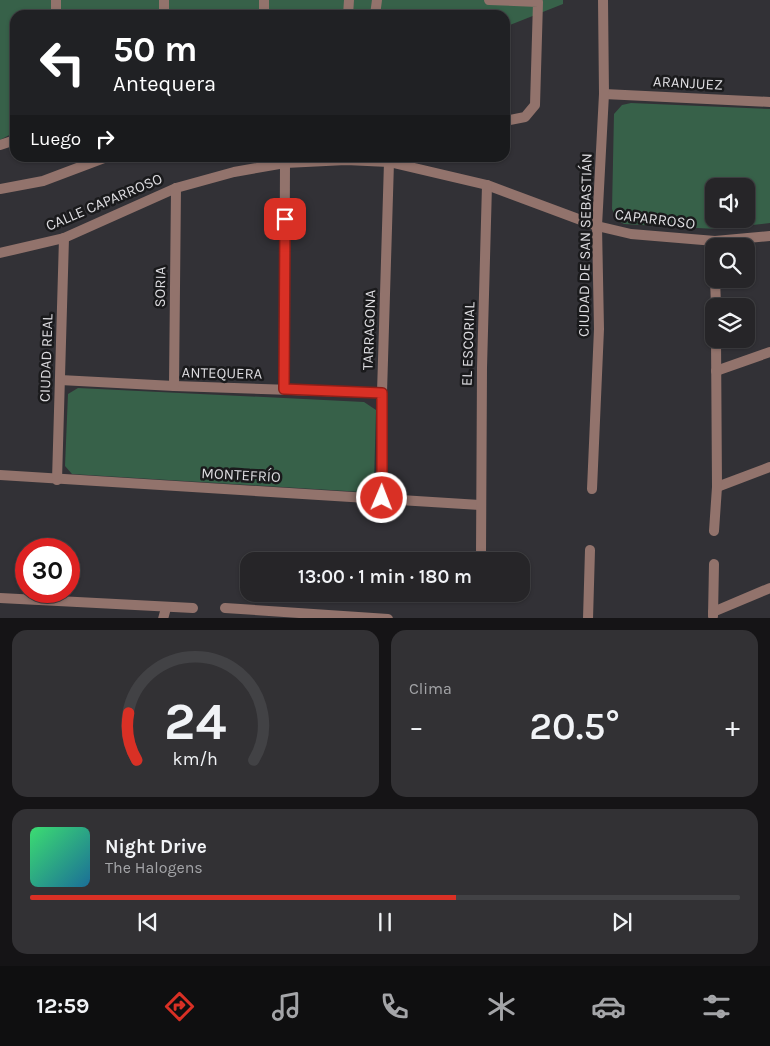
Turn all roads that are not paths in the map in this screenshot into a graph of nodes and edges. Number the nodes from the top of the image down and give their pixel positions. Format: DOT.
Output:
graph roads {
  1 [pos="489,0"];
  2 [pos="603,0"];
  3 [pos="604,94"];
  4 [pos="770,102"];
  5 [pos="510,120"];
  6 [pos="93,162"];
  7 [pos="285,162"];
  8 [pos="389,162"];
  9 [pos="488,185"];
  10 [pos="176,188"];
  11 [pos="0,189"];
  12 [pos="597,226"];
  13 [pos="770,236"];
  14 [pos="64,238"];
  15 [pos="755,238"];
  16 [pos="705,243"];
  17 [pos="0,253"];
  18 [pos="716,348"];
  19 [pos="770,352"];
  20 [pos="716,371"];
  21 [pos="60,380"];
  22 [pos="174,386"];
  23 [pos="284,389"];
  24 [pos="382,393"];
  25 [pos="770,467"];
  26 [pos="0,475"];
  27 [pos="57,480"];
  28 [pos="717,487"];
  29 [pos="592,490"];
  30 [pos="382,498"];
  31 [pos="480,505"];
  32 [pos="714,531"];
  33 [pos="590,550"];
  34 [pos="481,552"];
  35 [pos="714,564"];
  36 [pos="770,588"];
  37 [pos="0,598"];
  38 [pos="166,608"];
  39 [pos="193,608"];
  40 [pos="225,608"];
  41 [pos="262,615"];
  42 [pos="713,615"];
  43 [pos="163,618"];
  44 [pos="381,618"];
  45 [pos="588,618"];
  1 -- 5 [label="street"];
  2 -- 3 [label="street, CIUDAD DE SAN SEBASTIÁN"];
  3 -- 4 [label="street, ARANJUEZ"];
  3 -- 12 [label="street, CIUDAD DE SAN SEBASTIÁN"];
  6 -- 11 [label="street"];
  7 -- 10 [label="street, CALLE CAPARROSO"];
  7 -- 23 [label="street"];
  8 -- 9 [label="street, CALLE CAPARROSO"];
  8 -- 24 [label="street, TARRAGONA"];
  9 -- 12 [label="street, CALLE CAPARROSO"];
  9 -- 31 [label="street, EL ESCORIAL"];
  10 -- 14 [label="street, CALLE CAPARROSO"];
  10 -- 22 [label="street, SORIA"];
  12 -- 16 [label="street, CAPARROSO"];
  12 -- 29 [label="street, CIUDAD DE SAN SEBASTIÁN"];
  13 -- 15 [label="street, CAPARROSO"];
  14 -- 17 [label="street, CALLE CAPARROSO"];
  14 -- 21 [label="street, CIUDAD REAL"];
  18 -- 20 [label="street"];
  19 -- 20 [label="street"];
  20 -- 28 [label="street"];
  21 -- 22 [label="street, ANTEQUERA"];
  21 -- 27 [label="street, CIUDAD REAL"];
  22 -- 23 [label="street, ANTEQUERA"];
  23 -- 24 [label="street, ANTEQUERA"];
  24 -- 30 [label="street, TARRAGONA"];
  25 -- 28 [label="street"];
  26 -- 27 [label="street, MONTEFRÍO"];
  27 -- 30 [label="street, MONTEFRÍO"];
  28 -- 32 [label="street"];
  30 -- 31 [label="street, MONTEFRÍO"];
  31 -- 34 [label="street, EL ESCORIAL"];
  33 -- 45 [label="street"];
  35 -- 42 [label="street"];
  36 -- 42 [label="street"];
  37 -- 38 [label="street"];
  38 -- 39 [label="street"];
  38 -- 43 [label="street"];
  40 -- 41 [label="street"];
  41 -- 44 [label="street"];
}
